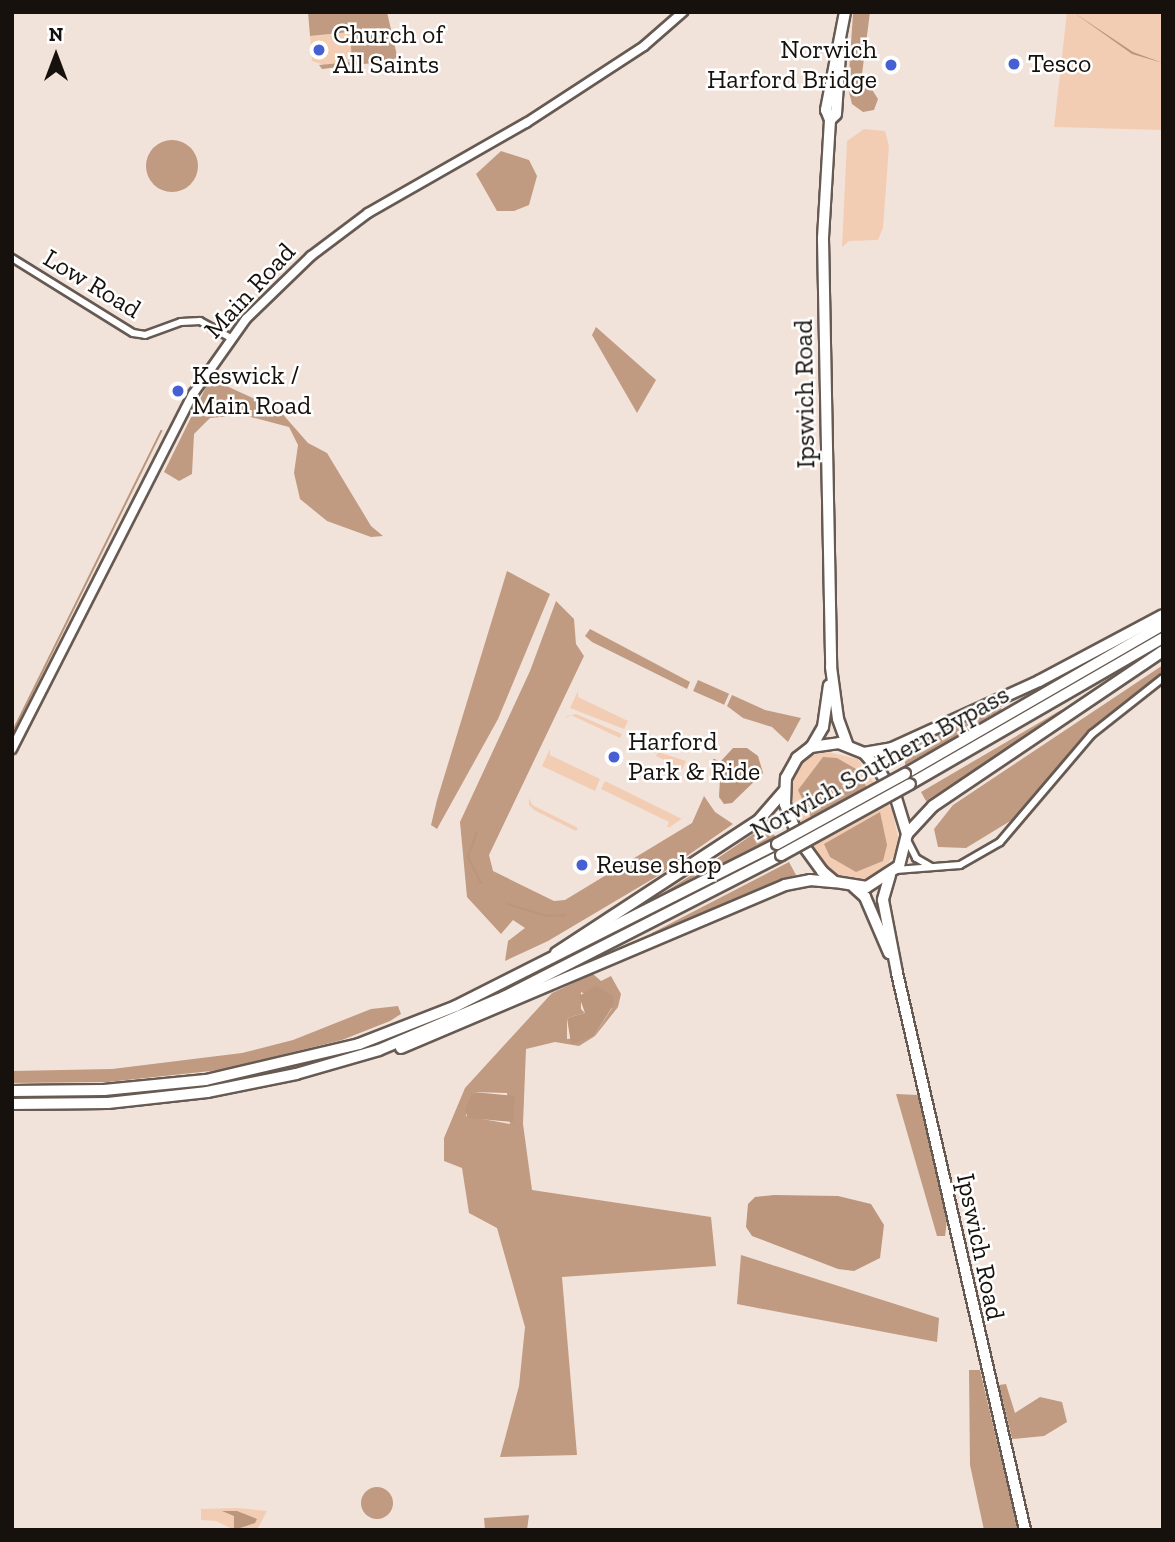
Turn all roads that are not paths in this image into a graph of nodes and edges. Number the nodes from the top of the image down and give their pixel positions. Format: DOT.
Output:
graph roads {
  1 [pos="683,12"];
  2 [pos="844,15"];
  3 [pos="12,258"];
  4 [pos="231,338"];
  5 [pos="1163,615"];
  6 [pos="1163,625"];
  7 [pos="1163,638"];
  8 [pos="1163,650"];
  9 [pos="831,667"];
  10 [pos="1163,678"];
  11 [pos="848,746"];
  12 [pos="811,747"];
  13 [pos="12,749"];
  14 [pos="864,753"];
  15 [pos="784,791"];
  16 [pos="907,837"];
  17 [pos="934,868"];
  18 [pos="892,872"];
  19 [pos="835,882"];
  20 [pos="854,887"];
  21 [pos="897,973"];
  22 [pos="398,1030"];
  23 [pos="296,1074"];
  24 [pos="12,1091"];
  25 [pos="12,1104"];
  26 [pos="1025,1530"];
  1 -- 4 [label="main road, Main Road"];
  2 -- 9 [label="highway, Ipswich Road"];
  3 -- 4 [label="street, Low Road"];
  4 -- 13 [label="main road, Main Road"];
  5 -- 14 [label="highway"];
  6 -- 22 [label="highway, Norwich Southern Bypass, bridge"];
  7 -- 23 [label="highway, Norwich Southern Bypass, bridge"];
  8 -- 16 [label="highway"];
  9 -- 11 [label="highway, Ipswich Road"];
  9 -- 12 [label="highway, Ipswich Road"];
  10 -- 17 [label="street"];
  11 -- 12 [label="highway"];
  11 -- 14 [label="highway"];
  12 -- 15 [label="highway"];
  14 -- 16 [label="highway"];
  15 -- 19 [label="highway"];
  15 -- 22 [label="highway"];
  16 -- 17 [label="street"];
  16 -- 18 [label="highway"];
  17 -- 18 [label="street"];
  18 -- 20 [label="highway"];
  18 -- 21 [label="highway, Ipswich Road"];
  19 -- 20 [label="highway"];
  19 -- 23 [label="highway"];
  20 -- 21 [label="highway, Ipswich Road"];
  21 -- 26 [label="highway, Ipswich Road"];
  22 -- 24 [label="highway, Norwich Southern Bypass"];
  23 -- 25 [label="highway, Norwich Southern Bypass"];
}
